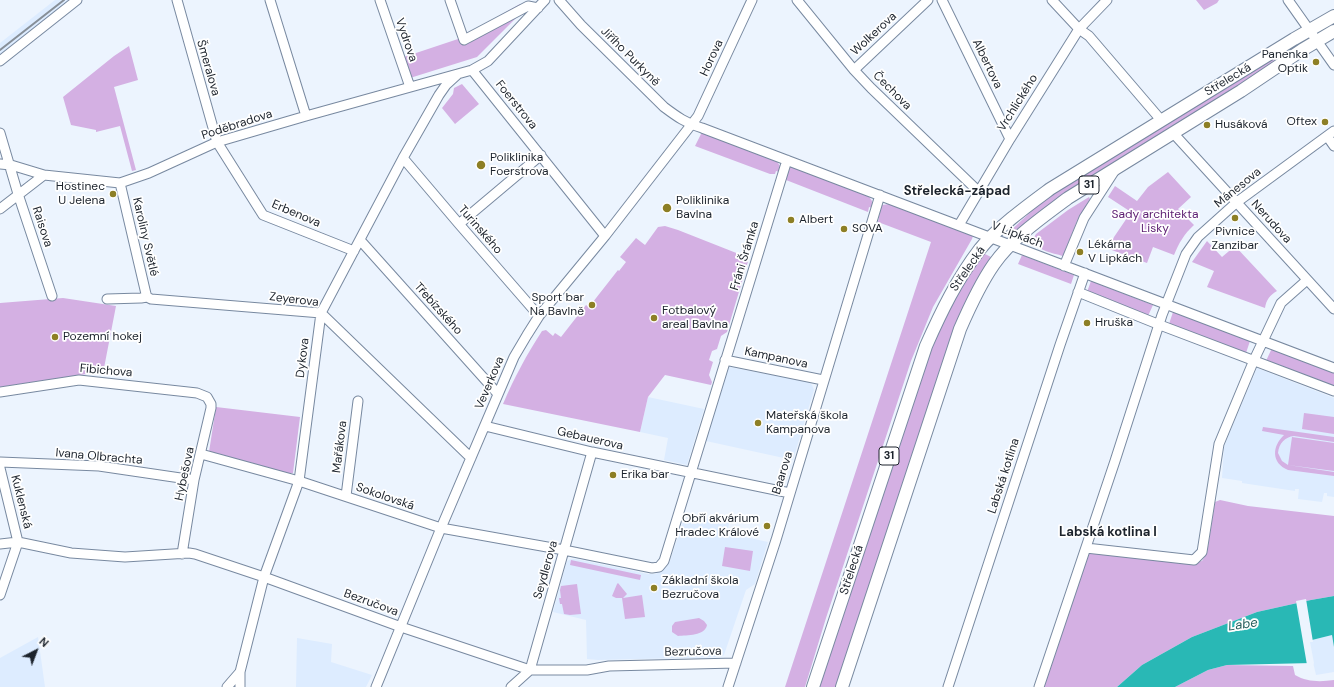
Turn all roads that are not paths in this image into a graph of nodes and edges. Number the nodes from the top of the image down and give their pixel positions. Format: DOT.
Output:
graph roads {
  1 [pos="77,0"];
  2 [pos="177,0"];
  3 [pos="270,0"];
  4 [pos="380,0"];
  5 [pos="450,0"];
  6 [pos="545,0"];
  7 [pos="559,0"];
  8 [pos="752,0"];
  9 [pos="797,0"];
  10 [pos="928,0"];
  11 [pos="942,0"];
  12 [pos="1052,0"];
  13 [pos="1288,0"];
  14 [pos="1105,1"];
  15 [pos="538,8"];
  16 [pos="1334,16"];
  17 [pos="1079,29"];
  18 [pos="1310,31"];
  19 [pos="1334,31"];
  20 [pos="1317,41"];
  21 [pos="0,61"];
  22 [pos="1334,65"];
  23 [pos="472,70"];
  24 [pos="854,70"];
  25 [pos="458,74"];
  26 [pos="410,87"];
  27 [pos="306,116"];
  28 [pos="1161,120"];
  29 [pos="691,125"];
  30 [pos="0,133"];
  31 [pos="1330,133"];
  32 [pos="1174,134"];
  33 [pos="1010,139"];
  34 [pos="217,142"];
  35 [pos="1334,146"];
  36 [pos="541,155"];
  37 [pos="403,158"];
  38 [pos="787,160"];
  39 [pos="0,164"];
  40 [pos="10,165"];
  41 [pos="1117,168"];
  42 [pos="44,175"];
  43 [pos="120,183"];
  44 [pos="978,190"];
  45 [pos="18,194"];
  46 [pos="880,196"];
  47 [pos="1237,202"];
  48 [pos="0,209"];
  49 [pos="459,224"];
  50 [pos="959,225"];
  51 [pos="605,236"];
  52 [pos="990,238"];
  53 [pos="360,240"];
  54 [pos="1010,245"];
  55 [pos="354,251"];
  56 [pos="1064,266"];
  57 [pos="1085,273"];
  58 [pos="1307,280"];
  59 [pos="1078,292"];
  60 [pos="52,296"];
  61 [pos="148,297"];
  62 [pos="107,299"];
  63 [pos="1166,305"];
  64 [pos="1334,309"];
  65 [pos="321,313"];
  66 [pos="540,316"];
  67 [pos="1160,325"];
  68 [pos="1264,342"];
  69 [pos="725,360"];
  70 [pos="1254,360"];
  71 [pos="1334,368"];
  72 [pos="823,380"];
  73 [pos="1334,391"];
  74 [pos="0,392"];
  75 [pos="498,394"];
  76 [pos="209,399"];
  77 [pos="358,401"];
  78 [pos="485,426"];
  79 [pos="592,452"];
  80 [pos="201,454"];
  81 [pos="471,458"];
  82 [pos="0,462"];
  83 [pos="0,468"];
  84 [pos="691,473"];
  85 [pos="194,480"];
  86 [pos="299,481"];
  87 [pos="790,493"];
  88 [pos="346,496"];
  89 [pos="441,528"];
  90 [pos="18,542"];
  91 [pos="0,544"];
  92 [pos="1086,548"];
  93 [pos="564,550"];
  94 [pos="182,554"];
  95 [pos="264,577"];
  96 [pos="0,595"];
  97 [pos="402,626"];
  98 [pos="736,663"];
  99 [pos="530,670"];
  100 [pos="240,672"];
  101 [pos="227,687"];
  102 [pos="240,687"];
  103 [pos="376,687"];
  104 [pos="511,687"];
  105 [pos="728,687"];
  106 [pos="812,687"];
  107 [pos="842,687"];
  108 [pos="948,687"];
  109 [pos="1039,687"];
  1 -- 21 [label="street"];
  2 -- 34 [label="street, Šmeralova"];
  3 -- 27 [label="street"];
  4 -- 26 [label="street, Vydrova"];
  5 -- 15 [label="street"];
  6 -- 15 [label="street, Poděbradova"];
  7 -- 29 [label="street, Jiřího Purkyně"];
  8 -- 29 [label="street, Horova"];
  9 -- 24 [label="street, Čechova"];
  10 -- 24 [label="street, Wolkerova"];
  11 -- 33 [label="street, Albertova"];
  12 -- 17 [label="street"];
  13 -- 18 [label="street"];
  14 -- 17 [label="street, Vrchlického"];
  15 -- 23 [label="street, Poděbradova"];
  16 -- 18 [label="main road, Střelecká / 31"];
  17 -- 28 [label="street"];
  17 -- 33 [label="street, Vrchlického"];
  18 -- 20 [label="street"];
  18 -- 28 [label="main road, Střelecká / 31"];
  19 -- 20 [label="main road, Střelecká / 31"];
  20 -- 22 [label="street"];
  20 -- 32 [label="main road, Střelecká / 31"];
  23 -- 25 [label="street, Poděbradova"];
  23 -- 36 [label="street, Foerstrova"];
  24 -- 44 [label="street, Čechova"];
  25 -- 26 [label="street, Poděbradova"];
  25 -- 37 [label="street, Dykova"];
  26 -- 27 [label="street, Poděbradova"];
  27 -- 34 [label="street, Poděbradova"];
  28 -- 52 [label="main road, Střelecká / 31"];
  29 -- 38 [label="street, V Lipkách"];
  29 -- 51 [label="street, Veverkova"];
  30 -- 40 [label="street, Raisova"];
  31 -- 35 [label="street"];
  31 -- 47 [label="street, Mánesova"];
  32 -- 41 [label="main road, Střelecká / 31"];
  32 -- 47 [label="street, Nerudova"];
  33 -- 44 [label="street, Vrchlického"];
  34 -- 43 [label="street, Poděbradova"];
  34 -- 55 [label="street, Erbenova"];
  36 -- 49 [label="street"];
  36 -- 51 [label="street, Foerstrova"];
  37 -- 49 [label="street, Turinského"];
  37 -- 53 [label="street, Dykova"];
  38 -- 46 [label="street, V Lipkách"];
  38 -- 69 [label="street, Fráni Šrámka"];
  39 -- 40 [label="street, Poděbradova"];
  40 -- 42 [label="street, Poděbradova"];
  40 -- 45 [label="street, Raisova"];
  41 -- 54 [label="main road, Střelecká / 31"];
  41 -- 56 [label="street, Střelecká"];
  42 -- 43 [label="street, Poděbradova"];
  42 -- 45 [label="street"];
  43 -- 61 [label="street, Karoliny Světlé"];
  44 -- 50 [label="street, Vrchlického"];
  45 -- 48 [label="street"];
  45 -- 60 [label="street, Raisova"];
  46 -- 50 [label="street, V Lipkách"];
  46 -- 72 [label="street, Baarova"];
  47 -- 58 [label="street, Nerudova"];
  47 -- 63 [label="street, Mánesova"];
  49 -- 66 [label="street, Turinského"];
  50 -- 52 [label="street, V Lipkách"];
  51 -- 66 [label="street, Veverkova"];
  52 -- 54 [label="street, V Lipkách"];
  52 -- 106 [label="main road, Střelecká / 31"];
  53 -- 55 [label="street, Dykova"];
  53 -- 75 [label="street, Třebízského"];
  54 -- 56 [label="street, V Lipkách"];
  54 -- 107 [label="main road, Střelecká / 31"];
  55 -- 65 [label="street, Dykova"];
  56 -- 57 [label="street, V Lipkách"];
  57 -- 59 [label="street, Labská kotlina"];
  57 -- 63 [label="street, V Lipkách"];
  58 -- 64 [label="street, Nerudova"];
  58 -- 68 [label="street"];
  59 -- 67 [label="street"];
  59 -- 108 [label="street, Labská kotlina"];
  61 -- 62 [label="street, Zeyerova"];
  61 -- 65 [label="street, Zeyerova"];
  63 -- 67 [label="street, Mánesova"];
  63 -- 68 [label="street, V Lipkách"];
  65 -- 81 [label="street, Zeyerova"];
  65 -- 86 [label="street, Dykova"];
  66 -- 75 [label="street, Veverkova"];
  67 -- 70 [label="street"];
  67 -- 92 [label="street"];
  68 -- 70 [label="street"];
  68 -- 71 [label="street, V Lipkách"];
  69 -- 72 [label="street, Kampanova"];
  69 -- 84 [label="street, Fráni Šrámka"];
  70 -- 73 [label="street"];
  70 -- 92 [label="street"];
  72 -- 87 [label="street, Baarova"];
  74 -- 76 [label="street, Fibichova"];
  75 -- 78 [label="street, Veverkova"];
  76 -- 80 [label="street, Hybešova"];
  77 -- 88 [label="street, Mařákova"];
  78 -- 79 [label="street, Gebauerova"];
  78 -- 81 [label="street, Veverkova"];
  79 -- 84 [label="street, Gebauerova"];
  79 -- 93 [label="street, Seydlerova"];
  80 -- 85 [label="street, Hybešova"];
  80 -- 86 [label="street, Sokolovská"];
  81 -- 89 [label="street, Veverkova"];
  82 -- 85 [label="street, Ivana Olbrachta"];
  83 -- 90 [label="street, Kuklenská"];
  84 -- 87 [label="street, Gebauerova"];
  84 -- 93 [label="street"];
  85 -- 94 [label="street, Hybešova"];
  86 -- 88 [label="street, Sokolovská"];
  86 -- 95 [label="street, Dykova"];
  87 -- 98 [label="street, Baarova"];
  88 -- 89 [label="street, Sokolovská"];
  89 -- 93 [label="street, Sokolovská"];
  89 -- 97 [label="street, Veverkova"];
  90 -- 91 [label="street, Bezručova"];
  90 -- 94 [label="street, Bezručova"];
  90 -- 96 [label="street"];
  92 -- 109 [label="street"];
  93 -- 99 [label="street, Seydlerova"];
  94 -- 95 [label="street, Bezručova"];
  95 -- 97 [label="street, Bezručova"];
  95 -- 100 [label="street, Dykova"];
  97 -- 99 [label="street, Bezručova"];
  97 -- 103 [label="street, Veverkova"];
  98 -- 99 [label="street, Bezručova"];
  98 -- 105 [label="street, Baarova"];
  99 -- 104 [label="street"];
  100 -- 101 [label="street, Dykova"];
  100 -- 102 [label="street, Dykova"];
}
